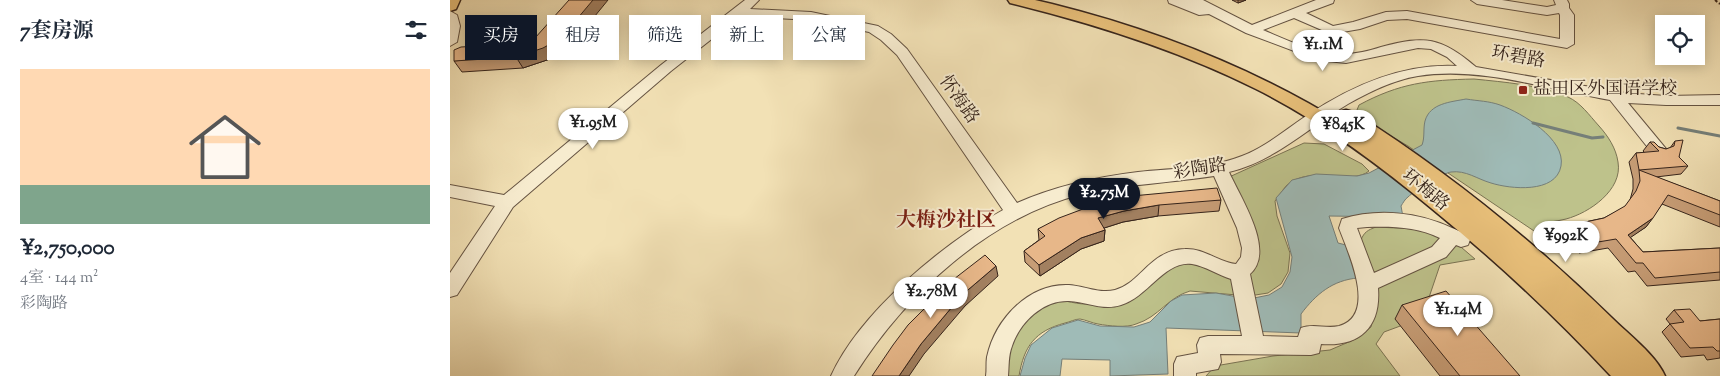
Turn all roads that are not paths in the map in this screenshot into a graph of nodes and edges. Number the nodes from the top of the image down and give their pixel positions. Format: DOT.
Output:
graph roads {
  1 [pos="753,0"];
  2 [pos="1016,0"];
  3 [pos="1054,0"];
  4 [pos="1174,0"];
  5 [pos="1194,0"];
  6 [pos="1328,0"];
  7 [pos="1477,0"];
  8 [pos="1561,4"];
  9 [pos="452,5"];
  10 [pos="738,12"];
  11 [pos="1295,13"];
  12 [pos="1233,22"];
  13 [pos="1251,30"];
  14 [pos="450,42"];
  15 [pos="1472,71"];
  16 [pos="1616,97"];
  17 [pos="1720,100"];
  18 [pos="1325,112"];
  19 [pos="1659,150"];
  20 [pos="1219,168"];
  21 [pos="1438,190"];
  22 [pos="450,191"];
  23 [pos="507,202"];
  24 [pos="1014,212"];
  25 [pos="1241,278"];
  26 [pos="1368,284"];
  27 [pos="450,289"];
  28 [pos="1254,345"];
  29 [pos="842,376"];
  30 [pos="997,376"];
  31 [pos="1185,376"];
  32 [pos="1628,376"];
  33 [pos="1652,376"];
  1 -- 10 [label="street"];
  2 -- 18 [label="main road, 环梅路"];
  3 -- 18 [label="main road, 环梅路"];
  4 -- 12 [label="street"];
  5 -- 12 [label="street"];
  6 -- 11 [label="street"];
  7 -- 8 [label="street"];
  8 -- 11 [label="street"];
  9 -- 14 [label="street"];
  10 -- 23 [label="street"];
  10 -- 24 [label="street, 怀海路"];
  11 -- 13 [label="street"];
  12 -- 13 [label="street"];
  13 -- 15 [label="street"];
  15 -- 16 [label="street, 环碧路"];
  15 -- 18 [label="street, 环碧路"];
  16 -- 17 [label="street, 环碧路"];
  16 -- 19 [label="street"];
  18 -- 20 [label="street, 彩陶路"];
  18 -- 21 [label="main road, 环梅路"];
  20 -- 24 [label="street, 彩陶路"];
  20 -- 25 [label="street"];
  21 -- 32 [label="main road, 环梅路"];
  21 -- 33 [label="main road, 环梅路"];
  22 -- 23 [label="street"];
  23 -- 27 [label="street"];
  24 -- 29 [label="street, 彩陶路"];
  25 -- 28 [label="street"];
  25 -- 30 [label="street"];
  26 -- 26 [label="street"];
  26 -- 28 [label="street"];
  28 -- 31 [label="street"];
}
